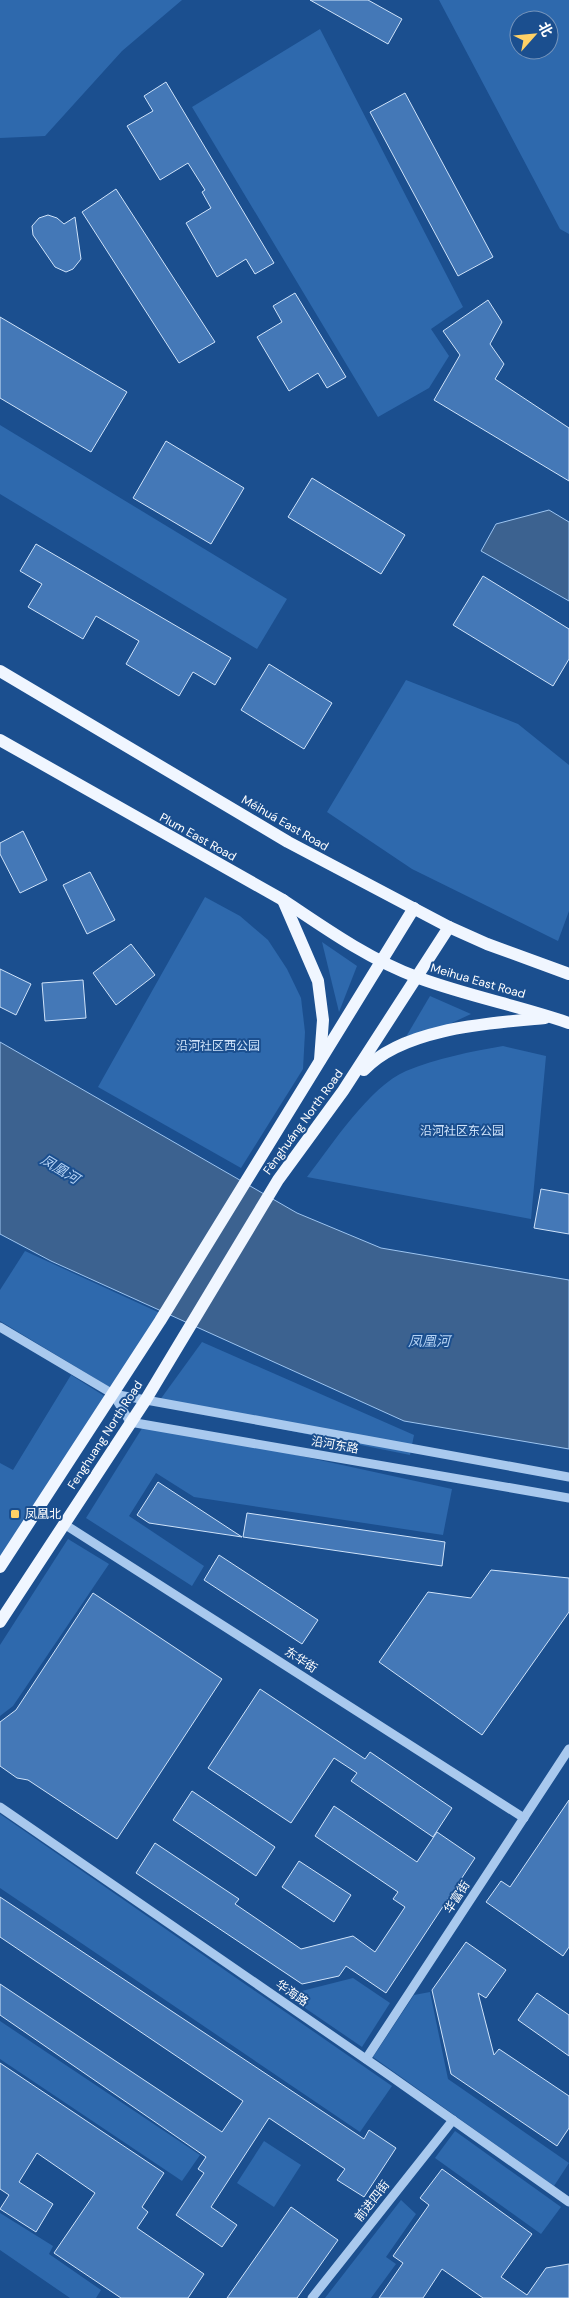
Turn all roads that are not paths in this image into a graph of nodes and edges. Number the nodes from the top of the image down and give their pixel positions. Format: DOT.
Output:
graph roads {
  1 [pos="0,671"];
  2 [pos="0,740"];
  3 [pos="283,900"];
  4 [pos="414,908"];
  5 [pos="449,927"];
  6 [pos="382,961"];
  7 [pos="569,974"];
  8 [pos="418,978"];
  9 [pos="552,1017"];
  10 [pos="569,1023"];
  11 [pos="320,1064"];
  12 [pos="343,1092"];
  13 [pos="160,1321"];
  14 [pos="0,1327"];
  15 [pos="182,1336"];
  16 [pos="112,1394"];
  17 [pos="145,1401"];
  18 [pos="130,1422"];
  19 [pos="569,1477"];
  20 [pos="569,1498"];
  21 [pos="64,1524"];
  22 [pos="0,1567"];
  23 [pos="0,1622"];
  24 [pos="569,1749"];
  25 [pos="0,1807"];
  26 [pos="524,1818"];
  27 [pos="366,2059"];
  28 [pos="453,2120"];
  29 [pos="569,2202"];
  30 [pos="312,2298"];
  1 -- 4 [label="main road, Méihuá East Road"];
  2 -- 3 [label="main road, Plum East Road"];
  3 -- 6 [label="main road, Plum East Road"];
  3 -- 11 [label="main road"];
  4 -- 5 [label="main road, Méihuá East Road"];
  4 -- 6 [label="main road, Fènghuáng North Road"];
  5 -- 7 [label="main road, Méihuá East Road"];
  5 -- 8 [label="main road, Fènghuáng North Road"];
  6 -- 8 [label="main road, Meihua East Road"];
  6 -- 11 [label="main road, Fènghuáng North Road"];
  8 -- 9 [label="main road, Meihua East Road"];
  8 -- 12 [label="main road, Fènghuáng North Road"];
  9 -- 10 [label="main road, Meihua East Road"];
  9 -- 12 [label="main road"];
  11 -- 13 [label="main road, Fènghuáng North Road"];
  12 -- 15 [label="main road, Fènghuáng North Road"];
  13 -- 16 [label="main road, Fenghuang North Road"];
  14 -- 16 [label="street, 沿河东路"];
  15 -- 17 [label="main road, Fenghuang North Road"];
  16 -- 17 [label="street, 沿河东路"];
  16 -- 18 [label="street, 沿河东路"];
  16 -- 22 [label="main road, Fenghuang North Road"];
  17 -- 18 [label="main road, Fenghuang North Road"];
  17 -- 19 [label="street, 沿河东路"];
  18 -- 20 [label="street, 沿河东路"];
  18 -- 21 [label="main road, Fenghuang North Road"];
  21 -- 23 [label="main road, Fenghuang North Road"];
  21 -- 26 [label="street, 东华街"];
  24 -- 26 [label="street, 华富街"];
  25 -- 27 [label="street, 华海路"];
  26 -- 27 [label="street, 华富街"];
  27 -- 28 [label="street, 华海路"];
  28 -- 29 [label="street, 华海路"];
  28 -- 30 [label="street, 前进四街"];
}
